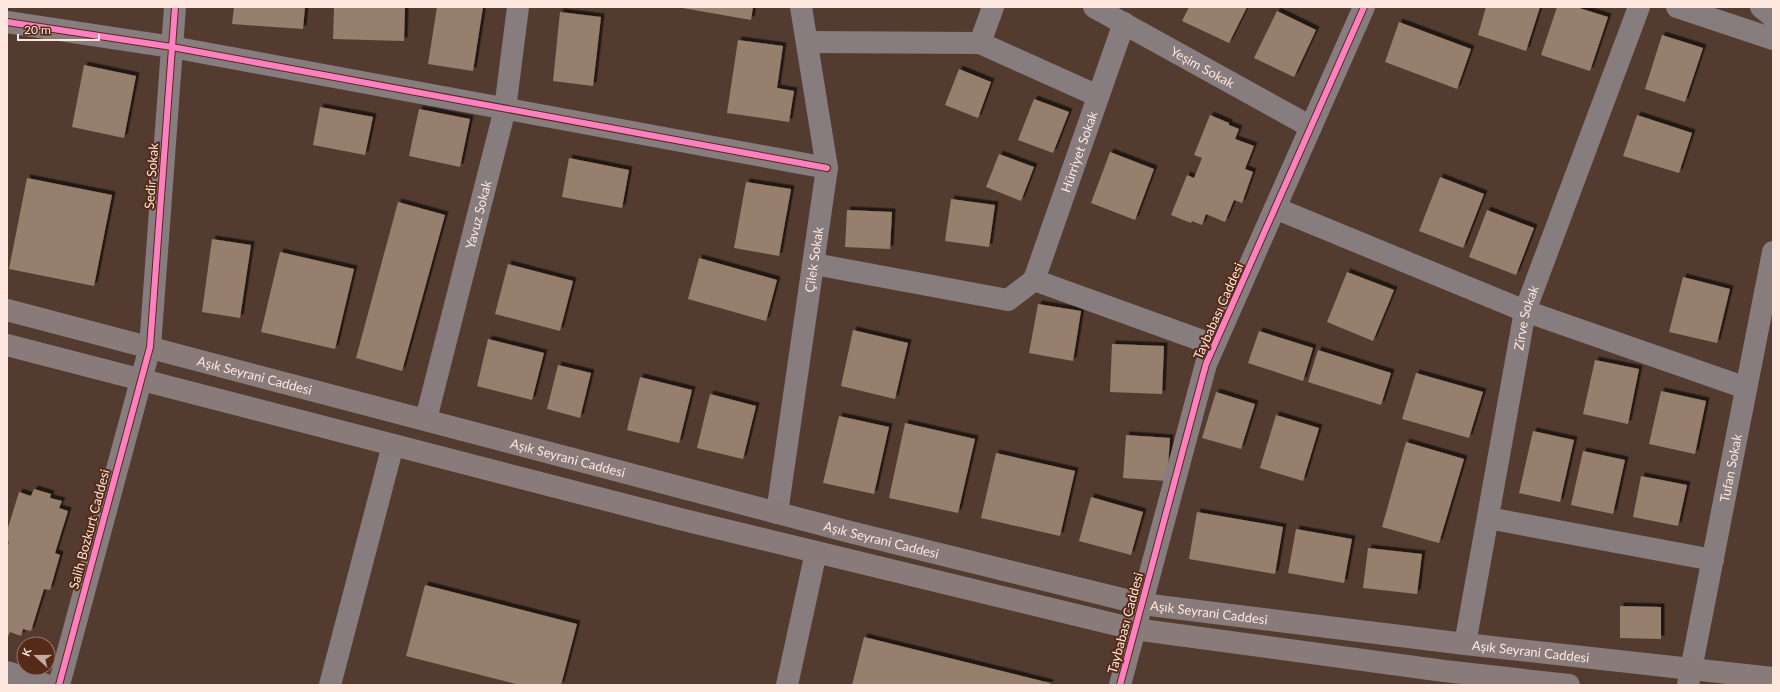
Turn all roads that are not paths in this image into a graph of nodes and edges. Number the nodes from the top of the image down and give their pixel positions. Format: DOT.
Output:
graph roads {
  1 [pos="175,7"];
  2 [pos="518,7"];
  3 [pos="801,7"];
  4 [pos="993,7"];
  5 [pos="1094,7"];
  6 [pos="1364,7"];
  7 [pos="1639,7"];
  8 [pos="1676,7"];
  9 [pos="1761,7"];
  10 [pos="1773,17"];
  11 [pos="7,22"];
  12 [pos="1124,23"];
  13 [pos="1773,39"];
  14 [pos="807,42"];
  15 [pos="980,43"];
  16 [pos="172,47"];
  17 [pos="1098,96"];
  18 [pos="505,109"];
  19 [pos="1311,127"];
  20 [pos="827,168"];
  21 [pos="1274,208"];
  22 [pos="1773,252"];
  23 [pos="814,264"];
  24 [pos="1034,280"];
  25 [pos="7,310"];
  26 [pos="1525,311"];
  27 [pos="7,345"];
  28 [pos="1214,345"];
  29 [pos="150,347"];
  30 [pos="142,380"];
  31 [pos="1746,388"];
  32 [pos="426,419"];
  33 [pos="393,445"];
  34 [pos="777,513"];
  35 [pos="1488,518"];
  36 [pos="816,552"];
  37 [pos="1713,560"];
  38 [pos="1142,604"];
  39 [pos="1134,630"];
  40 [pos="1465,644"];
  41 [pos="7,672"];
  42 [pos="1690,677"];
  43 [pos="1773,678"];
  44 [pos="1729,679"];
  45 [pos="46,685"];
  46 [pos="58,685"];
  47 [pos="330,685"];
  48 [pos="787,685"];
  49 [pos="1120,685"];
  50 [pos="1569,685"];
  1 -- 16 [label="street, Sedir Sokak"];
  2 -- 18 [label="street, Yavuz Sokak"];
  3 -- 14 [label="street, Çilek Sokak"];
  4 -- 15 [label="street"];
  5 -- 12 [label="street, Yeşim Sokak"];
  6 -- 19 [label="street, Taybabası Caddesi"];
  7 -- 26 [label="street, Zirve Sokak"];
  8 -- 13 [label="street"];
  9 -- 10 [label="street"];
  11 -- 16 [label="street"];
  12 -- 17 [label="street, Hürriyet Sokak"];
  12 -- 19 [label="street, Yeşim Sokak"];
  14 -- 15 [label="street"];
  14 -- 20 [label="street, Çilek Sokak"];
  15 -- 17 [label="street"];
  16 -- 18 [label="street"];
  16 -- 29 [label="street, Sedir Sokak"];
  17 -- 24 [label="street, Hürriyet Sokak"];
  18 -- 20 [label="street"];
  18 -- 32 [label="street, Yavuz Sokak"];
  19 -- 21 [label="street, Taybabası Caddesi"];
  20 -- 23 [label="street, Çilek Sokak"];
  21 -- 26 [label="street"];
  21 -- 28 [label="street, Taybabası Caddesi"];
  22 -- 31 [label="street, Tufan Sokak"];
  23 -- 24 [label="street"];
  23 -- 34 [label="street, Çilek Sokak"];
  24 -- 28 [label="street"];
  25 -- 29 [label="main road, Aşık Seyrani Caddesi"];
  26 -- 31 [label="street"];
  26 -- 35 [label="street, Zirve Sokak"];
  27 -- 30 [label="main road"];
  28 -- 38 [label="street, Taybabası Caddesi"];
  29 -- 30 [label="street, Sedir Sokak"];
  29 -- 32 [label="main road, Aşık Seyrani Caddesi"];
  30 -- 33 [label="main road"];
  30 -- 46 [label="street, Salih Bozkurt Caddesi"];
  31 -- 37 [label="street, Tufan Sokak"];
  32 -- 34 [label="main road, Aşık Seyrani Caddesi"];
  33 -- 36 [label="main road"];
  33 -- 47 [label="street"];
  34 -- 38 [label="main road, Aşık Seyrani Caddesi"];
  35 -- 37 [label="street"];
  35 -- 40 [label="street, Zirve Sokak"];
  36 -- 39 [label="main road"];
  36 -- 48 [label="street"];
  37 -- 42 [label="street, Tufan Sokak"];
  38 -- 39 [label="street, Taybabası Caddesi"];
  38 -- 40 [label="main road, Aşık Seyrani Caddesi"];
  39 -- 49 [label="street, Taybabası Caddesi"];
  39 -- 50 [label="main road"];
  40 -- 42 [label="main road, Aşık Seyrani Caddesi"];
  41 -- 45 [label="street"];
  42 -- 44 [label="main road, Aşık Seyrani Caddesi"];
  43 -- 44 [label="main road, Aşık Seyrani Caddesi"];
}
